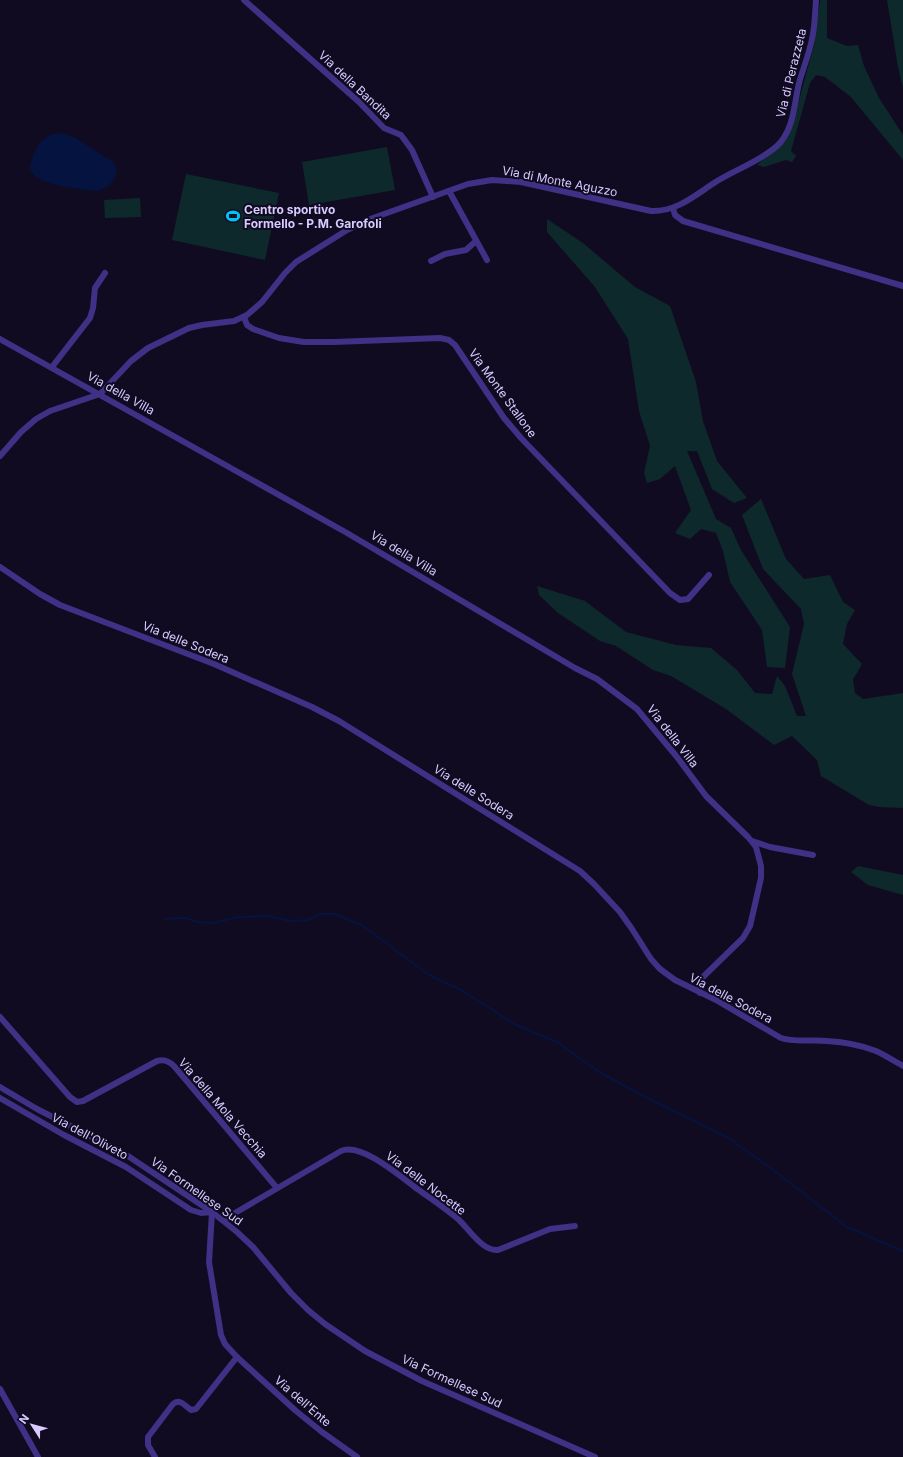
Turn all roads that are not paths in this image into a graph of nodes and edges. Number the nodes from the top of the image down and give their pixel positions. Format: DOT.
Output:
graph roads {
  1 [pos="244,0"];
  2 [pos="816,0"];
  3 [pos="448,191"];
  4 [pos="433,197"];
  5 [pos="673,208"];
  6 [pos="476,241"];
  7 [pos="487,260"];
  8 [pos="430,261"];
  9 [pos="104,273"];
  10 [pos="903,286"];
  11 [pos="244,317"];
  12 [pos="0,339"];
  13 [pos="52,367"];
  14 [pos="100,394"];
  15 [pos="0,456"];
  16 [pos="0,567"];
  17 [pos="709,575"];
  18 [pos="752,841"];
  19 [pos="813,855"];
  20 [pos="700,993"];
  21 [pos="0,1017"];
  22 [pos="903,1066"];
  23 [pos="0,1087"];
  24 [pos="0,1098"];
  25 [pos="277,1188"];
  26 [pos="212,1212"];
  27 [pos="222,1220"];
  28 [pos="575,1226"];
  29 [pos="237,1357"];
  30 [pos="0,1389"];
  31 [pos="38,1457"];
  32 [pos="155,1457"];
  33 [pos="357,1457"];
  34 [pos="594,1457"];
  1 -- 4 [label="street, Via della Bandita"];
  2 -- 5 [label="street, Via di Perazzeta"];
  3 -- 4 [label="street, Via di Monte Aguzzo"];
  3 -- 5 [label="street, Via di Monte Aguzzo"];
  3 -- 6 [label="street"];
  4 -- 11 [label="street, Via di Monte Aguzzo"];
  5 -- 10 [label="street"];
  6 -- 7 [label="street"];
  6 -- 8 [label="street"];
  9 -- 13 [label="street"];
  11 -- 14 [label="street, Via di Monte Aguzzo"];
  11 -- 17 [label="street, Via Monte Stallone"];
  12 -- 13 [label="street, Via della Villa"];
  13 -- 14 [label="street, Via della Villa"];
  14 -- 15 [label="street"];
  14 -- 18 [label="street, Via della Villa"];
  16 -- 20 [label="street, Via delle Sodera"];
  18 -- 19 [label="street, Via della Villa"];
  18 -- 20 [label="street, Via della Villa"];
  20 -- 22 [label="street, Via delle Sodera"];
  21 -- 25 [label="street, Via della Mola Vecchia"];
  23 -- 26 [label="street, Via Formellese Sud"];
  24 -- 26 [label="street, Via dell'Oliveto"];
  25 -- 27 [label="street, Via delle Nocette"];
  25 -- 28 [label="street, Via delle Nocette"];
  26 -- 27 [label="street, Via Formellese Sud"];
  26 -- 29 [label="street, Via dell'Ente"];
  27 -- 34 [label="street, Via Formellese Sud"];
  29 -- 32 [label="street"];
  29 -- 33 [label="street, Via dell'Ente"];
  30 -- 31 [label="street"];
}
